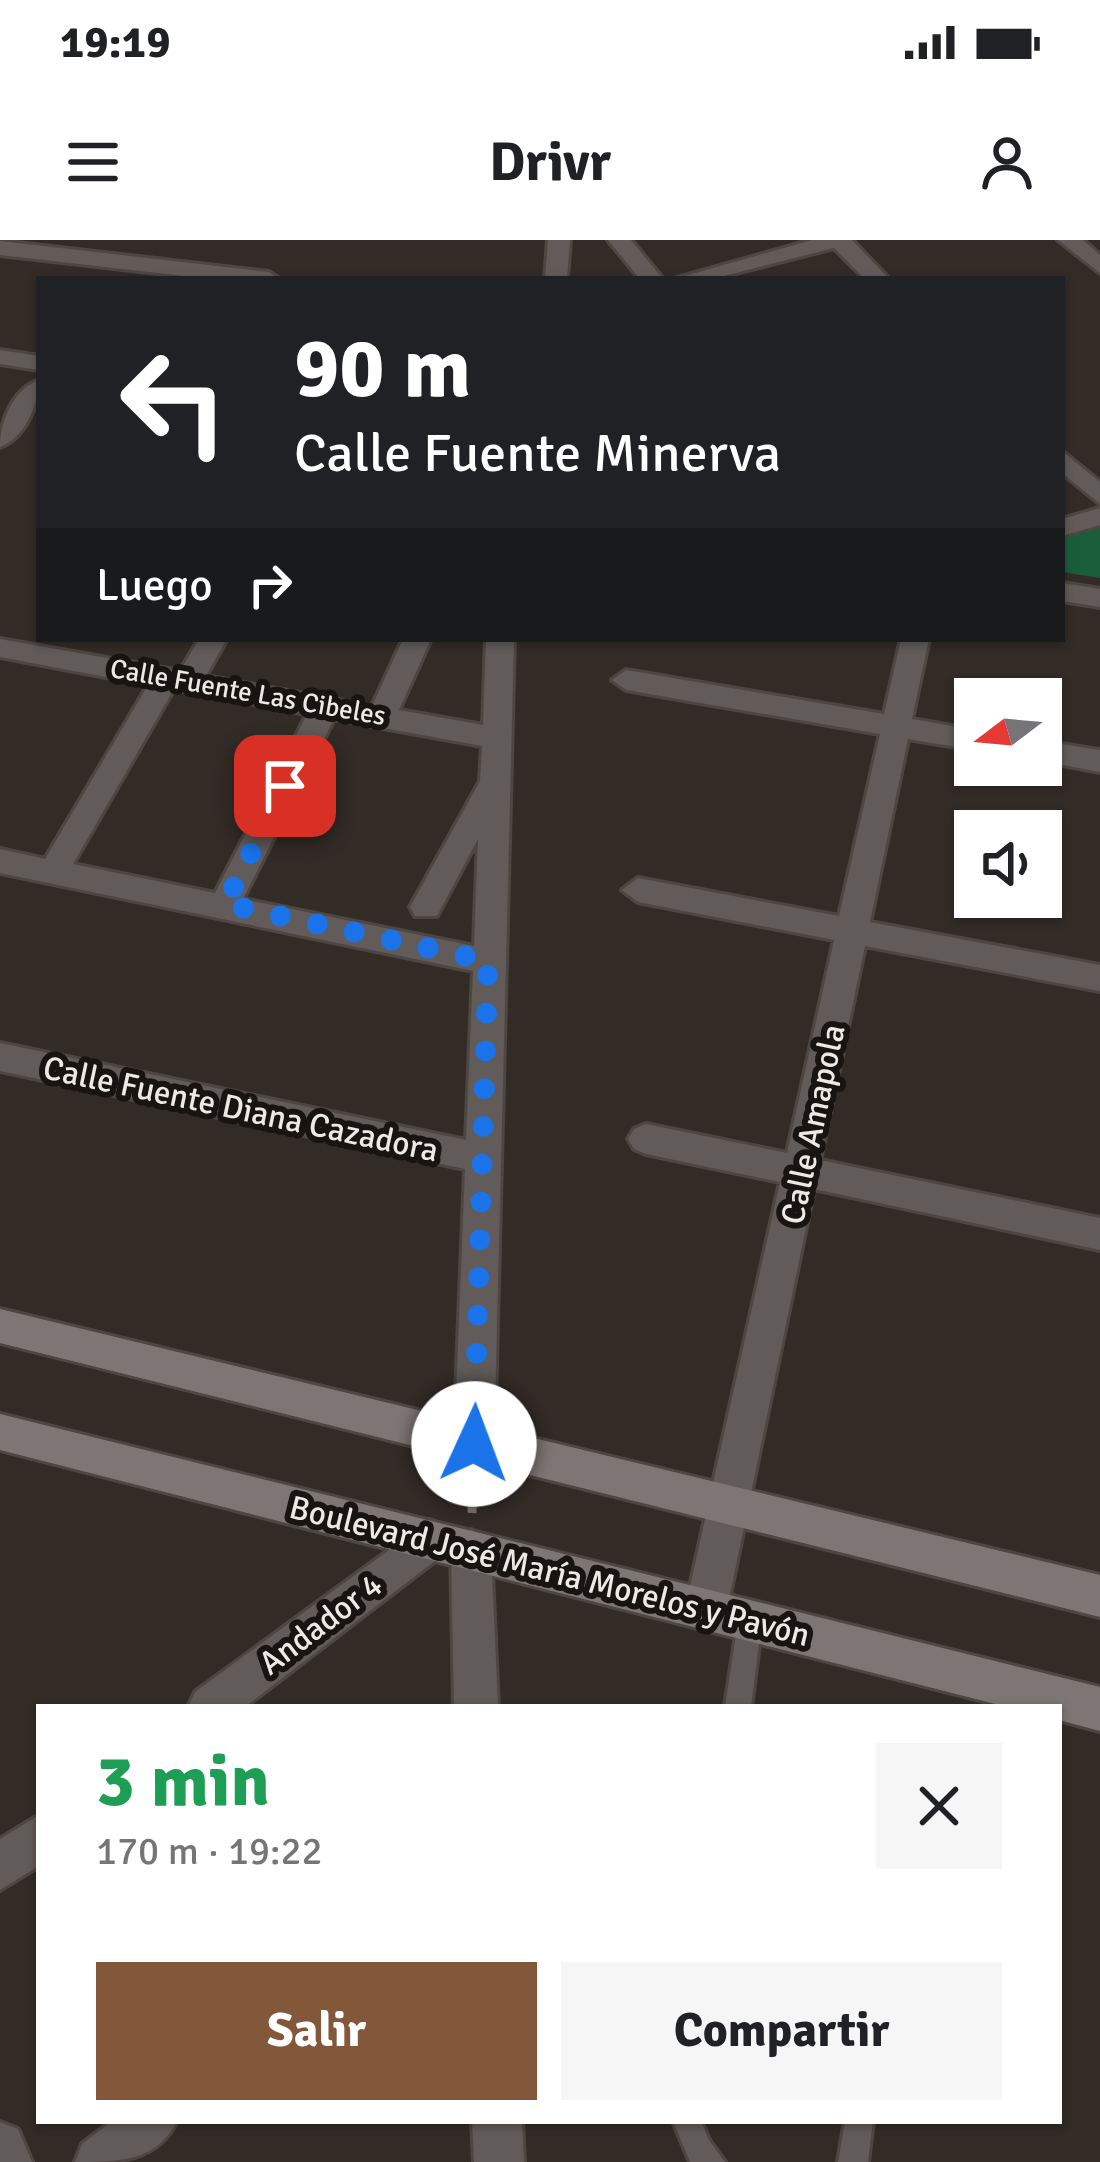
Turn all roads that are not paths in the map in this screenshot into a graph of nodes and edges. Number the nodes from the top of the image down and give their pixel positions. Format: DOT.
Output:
graph roads {
  1 [pos="559,240"];
  2 [pos="620,240"];
  3 [pos="839,240"];
  4 [pos="1069,240"];
  5 [pos="0,248"];
  6 [pos="1100,266"];
  7 [pos="242,276"];
  8 [pos="556,276"];
  9 [pos="650,276"];
  10 [pos="697,276"];
  11 [pos="875,276"];
  12 [pos="0,358"];
  13 [pos="36,363"];
  14 [pos="36,391"];
  15 [pos="0,439"];
  16 [pos="1065,462"];
  17 [pos="1100,496"];
  18 [pos="1100,516"];
  19 [pos="1065,527"];
  20 [pos="1065,592"];
  21 [pos="1100,598"];
  22 [pos="21,642"];
  23 [pos="210,642"];
  24 [pos="416,642"];
  25 [pos="500,642"];
  26 [pos="914,642"];
  27 [pos="178,679"];
  28 [pos="626,680"];
  29 [pos="326,706"];
  30 [pos="380,717"];
  31 [pos="898,726"];
  32 [pos="954,736"];
  33 [pos="495,738"];
  34 [pos="1062,755"];
  35 [pos="1100,761"];
  36 [pos="495,781"];
  37 [pos="0,861"];
  38 [pos="52,874"];
  39 [pos="638,890"];
  40 [pos="225,904"];
  41 [pos="426,907"];
  42 [pos="853,931"];
  43 [pos="488,961"];
  44 [pos="1100,978"];
  45 [pos="0,1057"];
  46 [pos="646,1139"];
  47 [pos="482,1158"];
  48 [pos="802,1172"];
  49 [pos="1100,1234"];
  50 [pos="0,1326"];
  51 [pos="0,1432"];
  52 [pos="474,1444"];
  53 [pos="728,1507"];
  54 [pos="450,1545"];
  55 [pos="1100,1596"];
  56 [pos="706,1609"];
  57 [pos="750,1621"];
  58 [pos="214,1704"];
  59 [pos="476,1704"];
  60 [pos="738,1704"];
  61 [pos="1100,1708"];
  62 [pos="36,1840"];
  63 [pos="0,1867"];
  64 [pos="148,2124"];
  65 [pos="497,2124"];
  66 [pos="688,2124"];
  67 [pos="859,2124"];
  68 [pos="0,2147"];
  69 [pos="7,2162"];
  70 [pos="100,2162"];
  71 [pos="499,2162"];
  72 [pos="710,2162"];
  73 [pos="854,2162"];
  1 -- 8 [label="street"];
  2 -- 9 [label="street"];
  3 -- 10 [label="street"];
  3 -- 11 [label="street"];
  4 -- 6 [label="street"];
  5 -- 7 [label="street"];
  12 -- 13 [label="street"];
  14 -- 15 [label="street"];
  16 -- 17 [label="street"];
  18 -- 19 [label="street"];
  20 -- 21 [label="street"];
  22 -- 27 [label="street, Calle Fuente Las Cibeles"];
  23 -- 27 [label="street"];
  24 -- 30 [label="street"];
  25 -- 33 [label="street"];
  26 -- 31 [label="street, Calle Amapola"];
  27 -- 29 [label="street, Calle Fuente Las Cibeles"];
  27 -- 38 [label="street"];
  28 -- 31 [label="street"];
  29 -- 30 [label="street, Calle Fuente Las Cibeles"];
  29 -- 40 [label="street"];
  30 -- 33 [label="street, Calle Fuente Las Cibeles"];
  31 -- 32 [label="street"];
  31 -- 42 [label="street, Calle Amapola"];
  33 -- 36 [label="street"];
  34 -- 35 [label="street"];
  36 -- 41 [label="street"];
  36 -- 43 [label="street"];
  37 -- 38 [label="street"];
  38 -- 40 [label="street"];
  39 -- 42 [label="street"];
  40 -- 43 [label="street"];
  42 -- 44 [label="street"];
  42 -- 48 [label="street, Calle Amapola"];
  43 -- 47 [label="street"];
  45 -- 47 [label="street, Calle Fuente Diana Cazadora"];
  46 -- 48 [label="street"];
  47 -- 52 [label="street"];
  48 -- 49 [label="street"];
  48 -- 53 [label="street, Calle Amapola"];
  50 -- 52 [label="main road"];
  51 -- 54 [label="main road, Boulevard José María Morelos y Pavón"];
  52 -- 53 [label="main road"];
  53 -- 55 [label="main road"];
  53 -- 56 [label="street, Calle Amapola"];
  54 -- 56 [label="main road, Boulevard José María Morelos y Pavón"];
  54 -- 58 [label="street, Andador 4"];
  54 -- 59 [label="street"];
  56 -- 57 [label="main road, Boulevard José María Morelos y Pavón"];
  57 -- 60 [label="lane"];
  57 -- 61 [label="main road, Boulevard José María Morelos y Pavón"];
  62 -- 63 [label="street"];
  64 -- 70 [label="street"];
  65 -- 71 [label="street"];
  66 -- 72 [label="lane"];
  67 -- 73 [label="lane"];
  68 -- 69 [label="street"];
}
